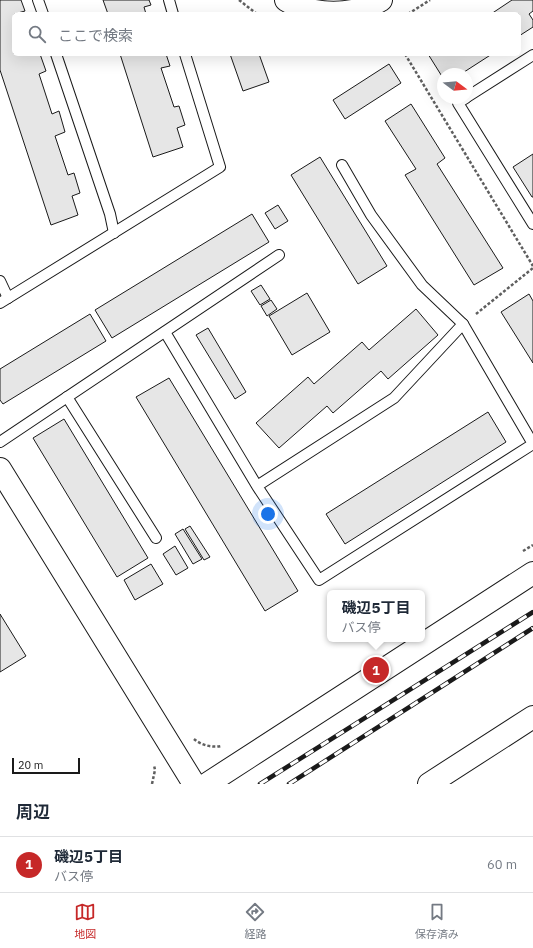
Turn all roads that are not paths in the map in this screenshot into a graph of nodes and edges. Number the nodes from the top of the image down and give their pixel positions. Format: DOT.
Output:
graph roads {
  1 [pos="38,0"];
  2 [pos="169,0"];
  3 [pos="286,0"];
  4 [pos="381,0"];
  5 [pos="42,12"];
  6 [pos="172,12"];
  7 [pos="324,12"];
  8 [pos="344,12"];
  9 [pos="533,55"];
  10 [pos="57,56"];
  11 [pos="186,56"];
  12 [pos="473,94"];
  13 [pos="459,104"];
  14 [pos="342,165"];
  15 [pos="533,224"];
  16 [pos="114,233"];
  17 [pos="279,255"];
  18 [pos="0,281"];
  19 [pos="4,301"];
  20 [pos="463,324"];
  21 [pos="165,332"];
  22 [pos="67,397"];
  23 [pos="0,442"];
  24 [pos="0,469"];
  25 [pos="257,486"];
  26 [pos="156,538"];
  27 [pos="533,573"];
  28 [pos="533,717"];
  29 [pos="194,784"];
  30 [pos="207,784"];
  31 [pos="429,784"];
  1 -- 5 [label="lane"];
  2 -- 6 [label="lane"];
  3 -- 7 [label="street"];
  4 -- 8 [label="street"];
  9 -- 12 [label="lane"];
  10 -- 16 [label="lane"];
  11 -- 16 [label="lane"];
  13 -- 15 [label="lane"];
  14 -- 20 [label="lane"];
  16 -- 19 [label="lane"];
  17 -- 21 [label="lane"];
  18 -- 19 [label="lane"];
  20 -- 25 [label="lane"];
  20 -- 25 [label="lane"];
  21 -- 22 [label="lane"];
  21 -- 25 [label="lane"];
  22 -- 23 [label="lane"];
  22 -- 26 [label="lane"];
  24 -- 29 [label="street"];
  27 -- 30 [label="street"];
  28 -- 31 [label="street"];
}
